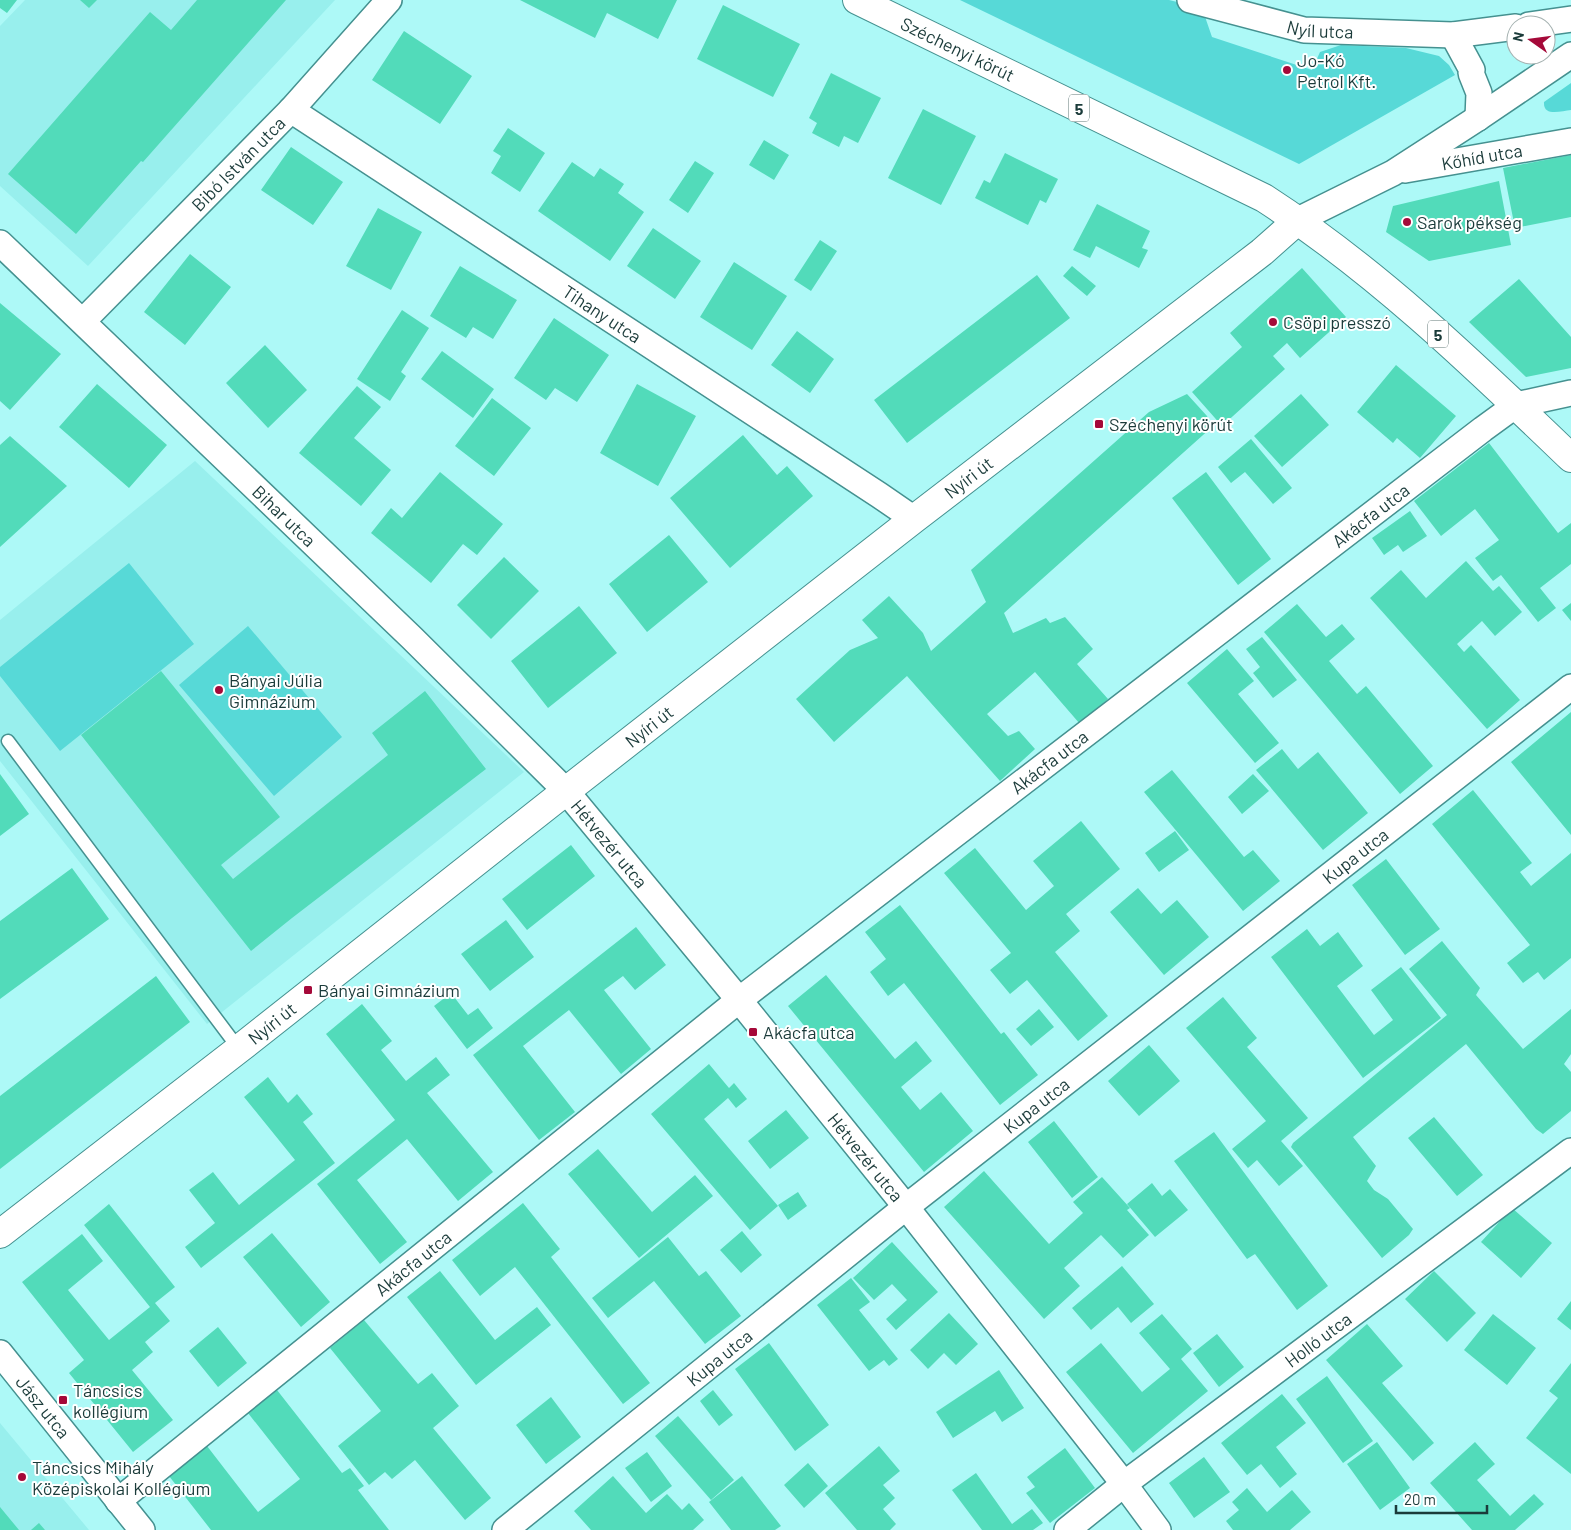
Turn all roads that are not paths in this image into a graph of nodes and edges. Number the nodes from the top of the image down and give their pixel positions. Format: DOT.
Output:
graph roads {
  1 [pos="388,0"];
  2 [pos="857,0"];
  3 [pos="1190,0"];
  4 [pos="1571,19"];
  5 [pos="1556,21"];
  6 [pos="1506,28"];
  7 [pos="1453,35"];
  8 [pos="1571,54"];
  9 [pos="291,110"];
  10 [pos="1478,118"];
  11 [pos="1571,140"];
  12 [pos="1393,172"];
  13 [pos="1298,220"];
  14 [pos="0,243"];
  15 [pos="83,321"];
  16 [pos="1571,393"];
  17 [pos="1516,405"];
  18 [pos="1571,458"];
  19 [pos="914,519"];
  20 [pos="1571,687"];
  21 [pos="8,741"];
  22 [pos="566,791"];
  23 [pos="739,1000"];
  24 [pos="239,1049"];
  25 [pos="1571,1151"];
  26 [pos="906,1207"];
  27 [pos="0,1234"];
  28 [pos="0,1353"];
  29 [pos="1124,1484"];
  30 [pos="118,1501"];
  31 [pos="142,1530"];
  32 [pos="505,1530"];
  33 [pos="1067,1530"];
  34 [pos="1158,1530"];
  1 -- 9 [label="street, Bibó István utca"];
  2 -- 13 [label="street, Széchenyi körút / 5"];
  3 -- 7 [label="street, Nyíl utca"];
  4 -- 5 [label="street"];
  6 -- 7 [label="street, Nyíl utca"];
  7 -- 10 [label="street"];
  8 -- 10 [label="street"];
  9 -- 15 [label="street, Bibó István utca"];
  9 -- 19 [label="street, Tihany utca"];
  10 -- 12 [label="street"];
  11 -- 12 [label="street, Kőhíd utca"];
  12 -- 13 [label="street"];
  13 -- 17 [label="street, Széchenyi körút / 5"];
  13 -- 19 [label="street, Nyíri út"];
  14 -- 15 [label="street, Bihar utca"];
  15 -- 22 [label="street, Bihar utca"];
  16 -- 17 [label="street"];
  17 -- 18 [label="street, Széchenyi körút / 5"];
  17 -- 23 [label="street, Akácfa utca"];
  19 -- 22 [label="street, Nyíri út"];
  20 -- 26 [label="street, Kupa utca"];
  21 -- 24 [label="lane"];
  22 -- 23 [label="street, Hétvezér utca"];
  22 -- 24 [label="street, Nyíri út"];
  23 -- 26 [label="street, Hétvezér utca"];
  23 -- 30 [label="street, Akácfa utca"];
  24 -- 27 [label="street, Nyíri út"];
  25 -- 29 [label="street, Holló utca"];
  26 -- 29 [label="street, Hétvezér utca"];
  26 -- 32 [label="street, Kupa utca"];
  28 -- 30 [label="street, Jász utca"];
  29 -- 33 [label="street, Holló utca"];
  29 -- 34 [label="street, Hétvezér utca"];
  30 -- 31 [label="street, Jász utca"];
}
